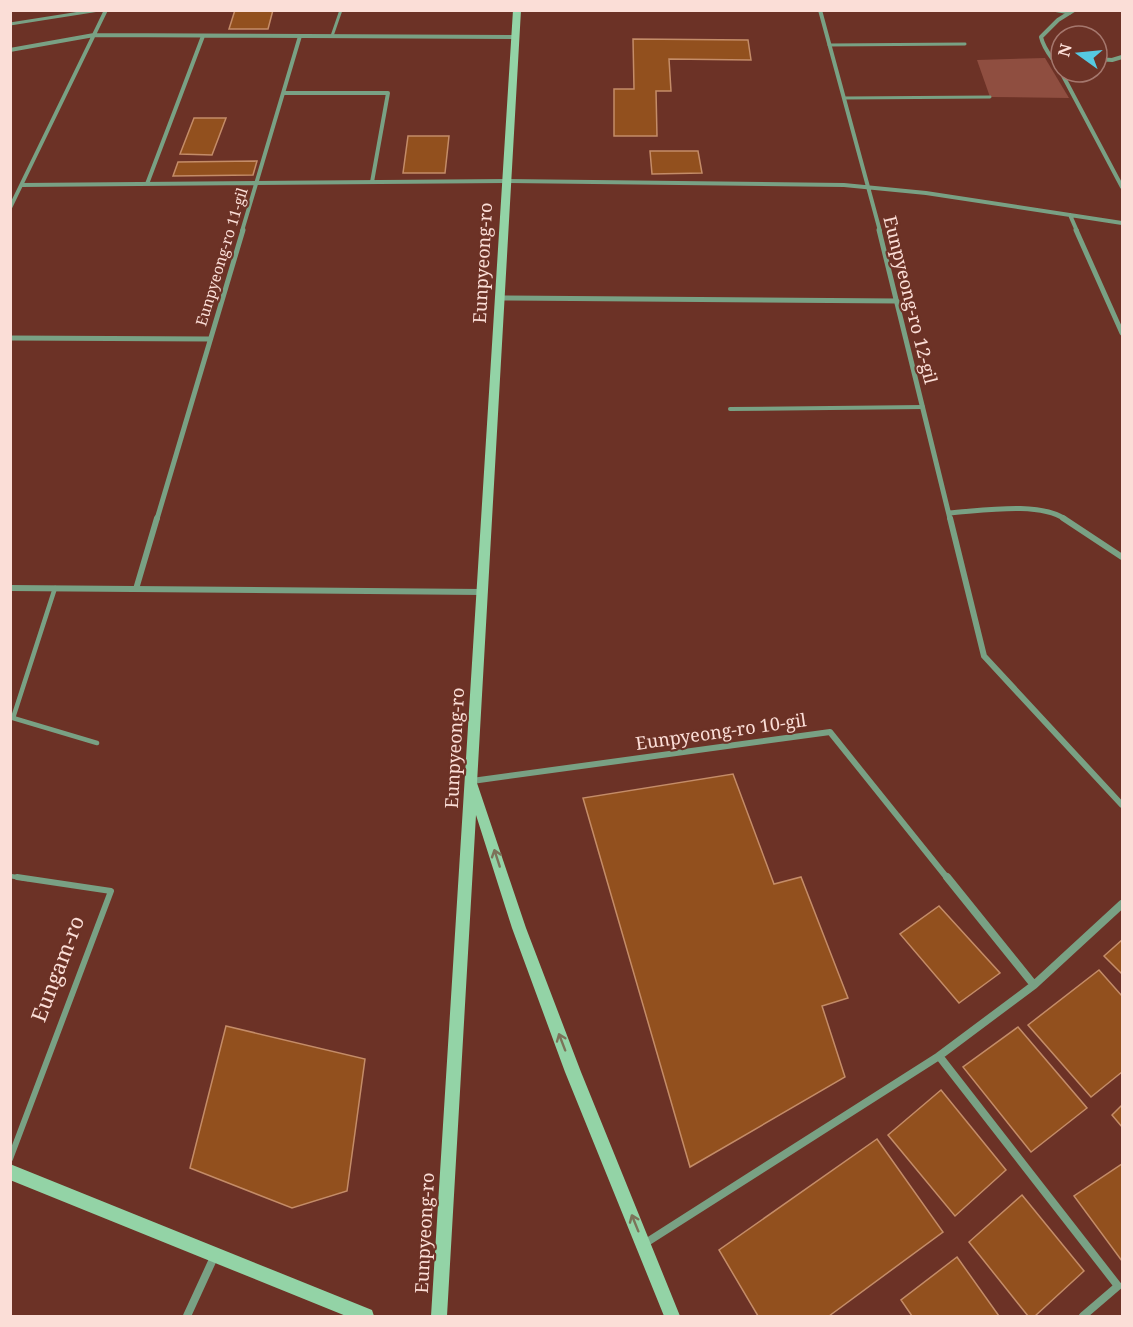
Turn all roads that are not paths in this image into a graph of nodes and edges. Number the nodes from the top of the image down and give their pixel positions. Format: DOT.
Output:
graph roads {
  1 [pos="99,10"];
  2 [pos="106,10"];
  3 [pos="341,10"];
  4 [pos="516,10"];
  5 [pos="820,10"];
  6 [pos="1053,10"];
  7 [pos="1072,12"];
  8 [pos="10,24"];
  9 [pos="1057,24"];
  10 [pos="1049,31"];
  11 [pos="94,35"];
  12 [pos="203,36"];
  13 [pos="300,36"];
  14 [pos="332,36"];
  15 [pos="515,37"];
  16 [pos="965,44"];
  17 [pos="829,45"];
  18 [pos="10,50"];
  19 [pos="1049,54"];
  20 [pos="1067,84"];
  21 [pos="283,93"];
  22 [pos="990,97"];
  23 [pos="844,98"];
  24 [pos="506,181"];
  25 [pos="372,182"];
  26 [pos="257,183"];
  27 [pos="147,184"];
  28 [pos="22,185"];
  29 [pos="869,187"];
  30 [pos="1122,187"];
  31 [pos="10,208"];
  32 [pos="1070,215"];
  33 [pos="1122,223"];
  34 [pos="500,298"];
  35 [pos="897,301"];
  36 [pos="1122,333"];
  37 [pos="10,338"];
  38 [pos="210,339"];
  39 [pos="923,407"];
  40 [pos="730,409"];
  41 [pos="949,513"];
  42 [pos="1122,556"];
  43 [pos="10,588"];
  44 [pos="55,588"];
  45 [pos="136,589"];
  46 [pos="482,592"];
  47 [pos="97,743"];
  48 [pos="472,782"];
  49 [pos="1122,805"];
  50 [pos="10,876"];
  51 [pos="1122,904"];
  52 [pos="1034,985"];
  53 [pos="939,1056"];
  54 [pos="10,1159"];
  55 [pos="10,1172"];
  56 [pos="644,1244"];
  57 [pos="215,1255"];
  58 [pos="187,1317"];
  59 [pos="366,1317"];
  60 [pos="439,1317"];
  61 [pos="672,1317"];
  62 [pos="1083,1317"];
  1 -- 8 [label="lane"];
  2 -- 11 [label="street"];
  3 -- 14 [label="lane"];
  4 -- 15 [label="main road, Eunpyeong-ro"];
  5 -- 17 [label="street, Eunpyeong-ro 12-gil"];
  6 -- 7 [label="lane"];
  7 -- 9 [label="street"];
  10 -- 19 [label="street"];
  11 -- 12 [label="street"];
  11 -- 18 [label="street"];
  11 -- 28 [label="street"];
  12 -- 13 [label="street"];
  12 -- 27 [label="street"];
  13 -- 14 [label="street"];
  13 -- 21 [label="street"];
  14 -- 15 [label="street"];
  15 -- 24 [label="main road, Eunpyeong-ro"];
  16 -- 17 [label="lane"];
  17 -- 23 [label="street, Eunpyeong-ro 12-gil"];
  20 -- 30 [label="street"];
  21 -- 25 [label="street"];
  21 -- 26 [label="street"];
  22 -- 23 [label="lane"];
  23 -- 29 [label="street, Eunpyeong-ro 12-gil"];
  24 -- 25 [label="street, Eunpyeong-ro"];
  24 -- 29 [label="street, Eunpyeong-ro 12-gil"];
  24 -- 34 [label="main road, Eunpyeong-ro"];
  25 -- 26 [label="street, Eunpyeong-ro"];
  26 -- 27 [label="street, Eunpyeong-ro 11-gil"];
  26 -- 38 [label="street, Eunpyeong-ro 11-gil"];
  27 -- 28 [label="street, Eunpyeong-ro 11-gil"];
  28 -- 31 [label="street"];
  29 -- 32 [label="street, Eunpyeong-ro 12-gil"];
  29 -- 35 [label="street, Eunpyeong-ro 12-gil"];
  32 -- 33 [label="street, Eunpyeong-ro 12-gil"];
  32 -- 36 [label="street"];
  34 -- 35 [label="street"];
  34 -- 46 [label="main road, Eunpyeong-ro"];
  35 -- 39 [label="street, Eunpyeong-ro 12-gil"];
  37 -- 38 [label="street"];
  38 -- 45 [label="street, Eunpyeong-ro 11-gil"];
  39 -- 40 [label="lane, Eunpyeong-ro 12-gil"];
  39 -- 41 [label="street"];
  41 -- 42 [label="street"];
  41 -- 49 [label="street"];
  43 -- 44 [label="street"];
  44 -- 45 [label="street"];
  44 -- 47 [label="lane"];
  45 -- 46 [label="street"];
  46 -- 48 [label="main road, Eunpyeong-ro"];
  48 -- 52 [label="street, Eunpyeong-ro 10-gil"];
  56 -- 48 [label="main road, one-way"];
  48 -- 60 [label="main road, Eunpyeong-ro"];
  50 -- 54 [label="lane, Eungam-ro"];
  51 -- 52 [label="street"];
  52 -- 53 [label="street"];
  53 -- 56 [label="street"];
  53 -- 62 [label="street"];
  55 -- 57 [label="main road"];
  56 -- 61 [label="main road"];
  57 -- 58 [label="street"];
  57 -- 59 [label="main road"];
}
